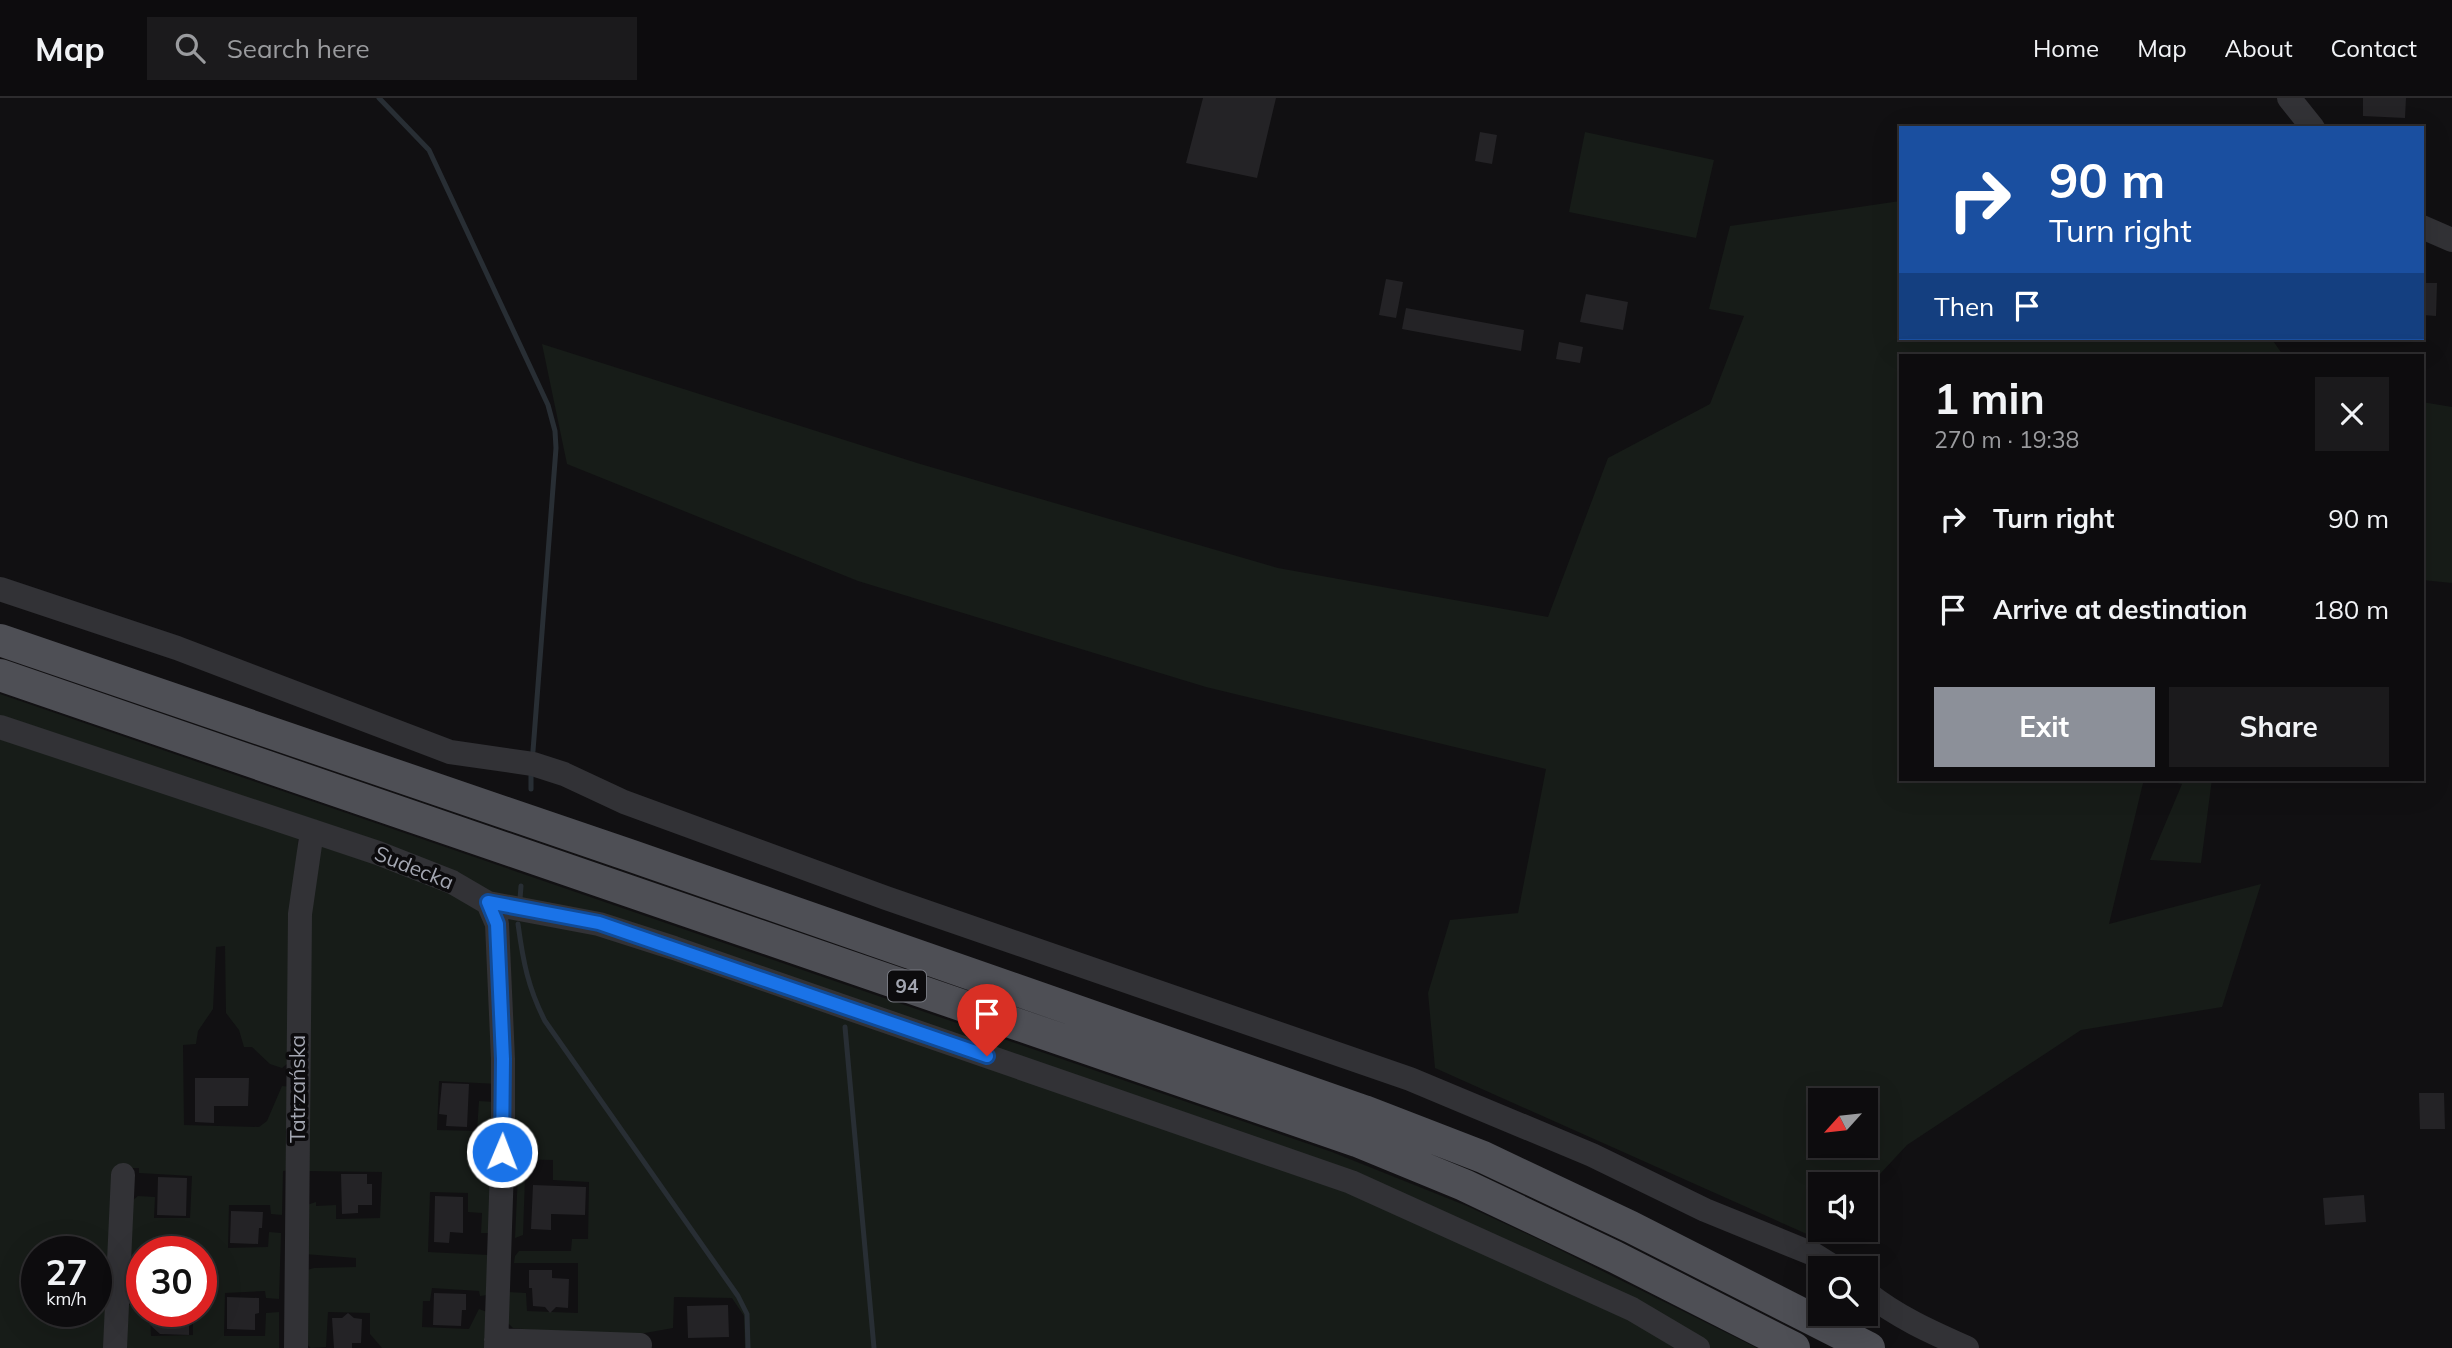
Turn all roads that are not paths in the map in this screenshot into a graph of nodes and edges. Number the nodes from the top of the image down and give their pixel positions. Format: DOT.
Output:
graph roads {
  1 [pos="2289,98"];
  2 [pos="2311,126"];
  3 [pos="2424,228"];
  4 [pos="2452,240"];
  5 [pos="0,589"];
  6 [pos="0,640"];
  7 [pos="0,675"];
  8 [pos="0,727"];
  9 [pos="312,831"];
  10 [pos="488,902"];
  11 [pos="122,1175"];
  12 [pos="1816,1256"];
  13 [pos="1878,1300"];
  14 [pos="496,1344"];
  15 [pos="640,1345"];
  16 [pos="115,1348"];
  17 [pos="296,1348"];
  18 [pos="1698,1348"];
  19 [pos="1794,1348"];
  20 [pos="1870,1348"];
  21 [pos="1968,1348"];
  1 -- 2 [label="street"];
  3 -- 4 [label="street"];
  5 -- 12 [label="street"];
  6 -- 20 [label="main road, 94"];
  7 -- 19 [label="main road, 94"];
  8 -- 9 [label="street, Sudecka"];
  9 -- 10 [label="street, Sudecka"];
  9 -- 17 [label="street, Tatrzańska"];
  10 -- 14 [label="street"];
  10 -- 18 [label="street, Sudecka"];
  11 -- 16 [label="street"];
  13 -- 21 [label="street"];
  14 -- 15 [label="street"];
}
